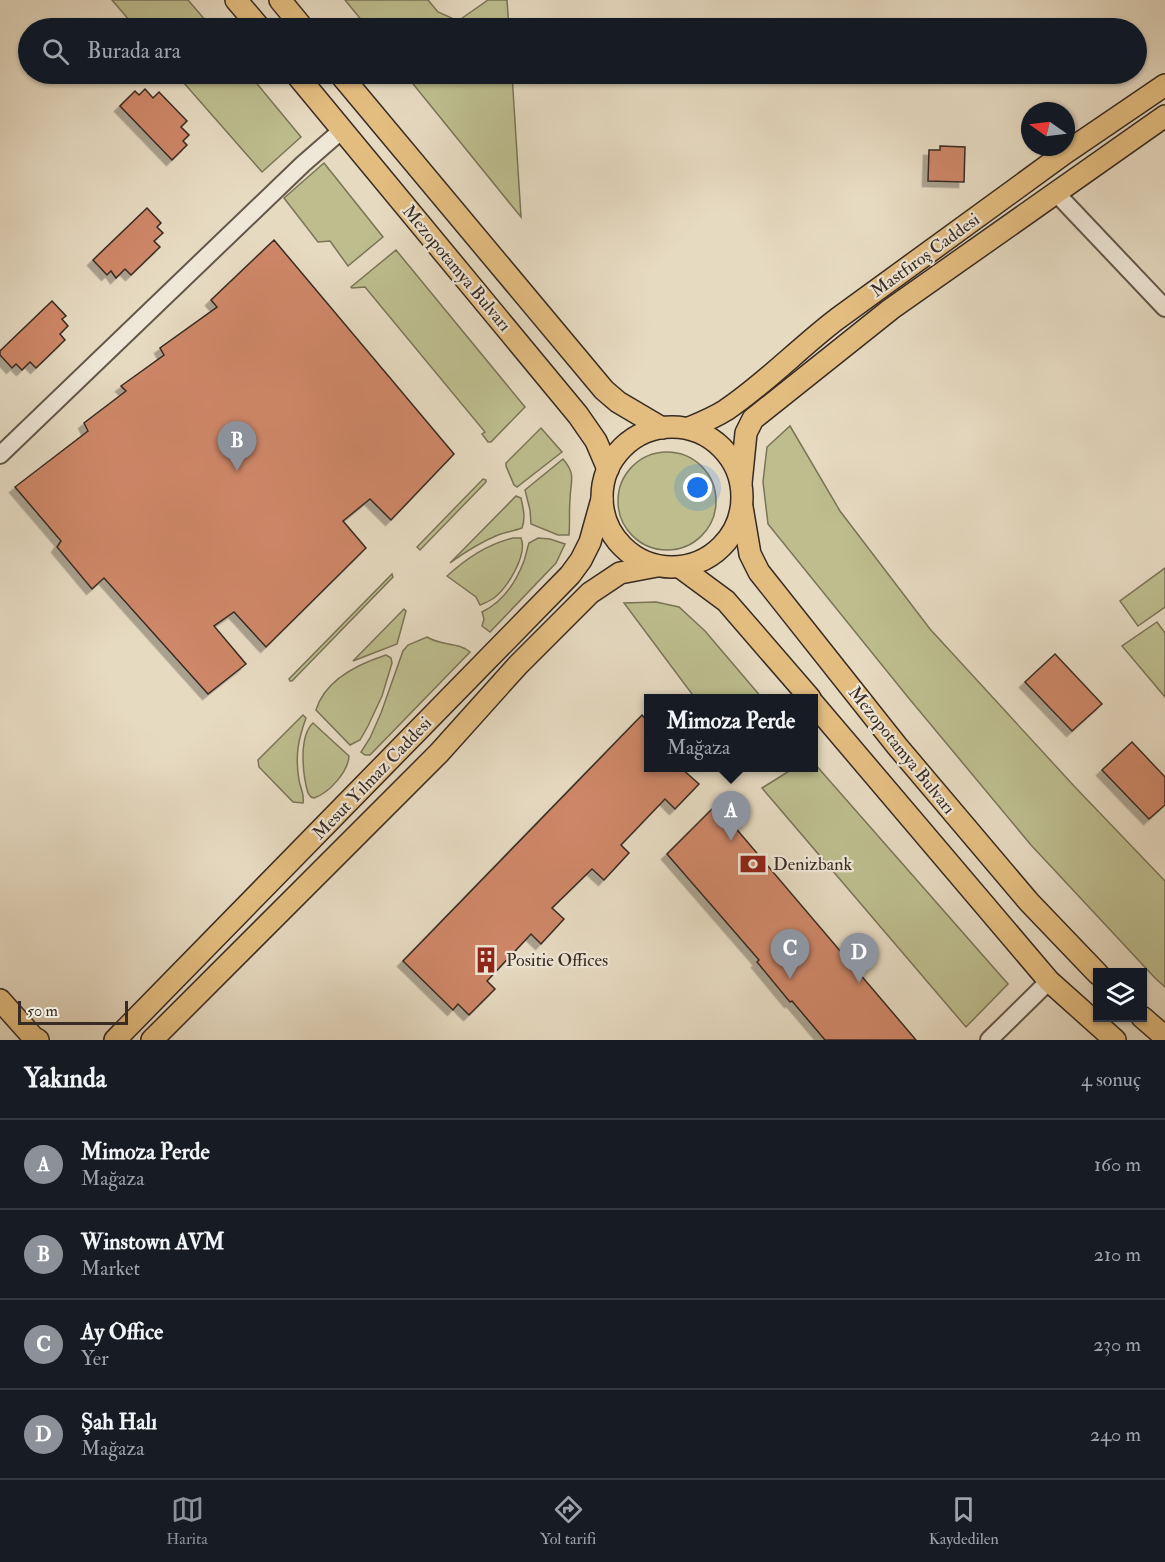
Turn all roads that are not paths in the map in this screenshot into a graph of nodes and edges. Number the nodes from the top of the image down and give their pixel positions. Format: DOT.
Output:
graph roads {
  1 [pos="236,0"];
  2 [pos="280,0"];
  3 [pos="251,18"];
  4 [pos="295,18"];
  5 [pos="304,84"];
  6 [pos="348,84"];
  7 [pos="1165,85"];
  8 [pos="1165,116"];
  9 [pos="342,130"];
  10 [pos="1056,193"];
  11 [pos="1165,308"];
  12 [pos="662,428"];
  13 [pos="689,428"];
  14 [pos="0,455"];
  15 [pos="608,469"];
  16 [pos="741,483"];
  17 [pos="602,499"];
  18 [pos="742,507"];
  19 [pos="657,566"];
  20 [pos="680,567"];
  21 [pos="806,694"];
  22 [pos="818,709"];
  23 [pos="1093,969"];
  24 [pos="1049,981"];
  25 [pos="0,1000"];
  26 [pos="1147,1021"];
  27 [pos="1165,1037"];
  28 [pos="38,1040"];
  29 [pos="116,1040"];
  30 [pos="152,1040"];
  31 [pos="989,1040"];
  32 [pos="1115,1040"];
  1 -- 3 [label="main road"];
  2 -- 4 [label="main road"];
  5 -- 9 [label="main road, Mezopotamya Bulvarı"];
  6 -- 12 [label="main road, Mezopotamya Bulvarı"];
  7 -- 13 [label="main road, Mastfıroş Caddesi"];
  8 -- 10 [label="main road, Mastfıroş Caddesi"];
  9 -- 14 [label="street"];
  9 -- 15 [label="main road, Mezopotamya Bulvarı"];
  10 -- 11 [label="street"];
  10 -- 16 [label="main road, Mastfıroş Caddesi"];
  12 -- 13 [label="main road"];
  12 -- 15 [label="main road"];
  13 -- 16 [label="main road"];
  15 -- 17 [label="main road"];
  16 -- 18 [label="main road"];
  17 -- 19 [label="main road"];
  17 -- 29 [label="main road, Mesut Yılmaz Caddesi"];
  18 -- 20 [label="main road"];
  18 -- 23 [label="main road, Mezopotamya Bulvarı"];
  19 -- 20 [label="main road"];
  19 -- 30 [label="main road, Mesut Yılmaz Caddesi"];
  20 -- 21 [label="main road"];
  22 -- 24 [label="main road, Mezopotamya Bulvarı"];
  24 -- 31 [label="street"];
  24 -- 32 [label="main road, Mezopotamya Bulvarı"];
  25 -- 28 [label="main road"];
  26 -- 27 [label="main road"];
}
